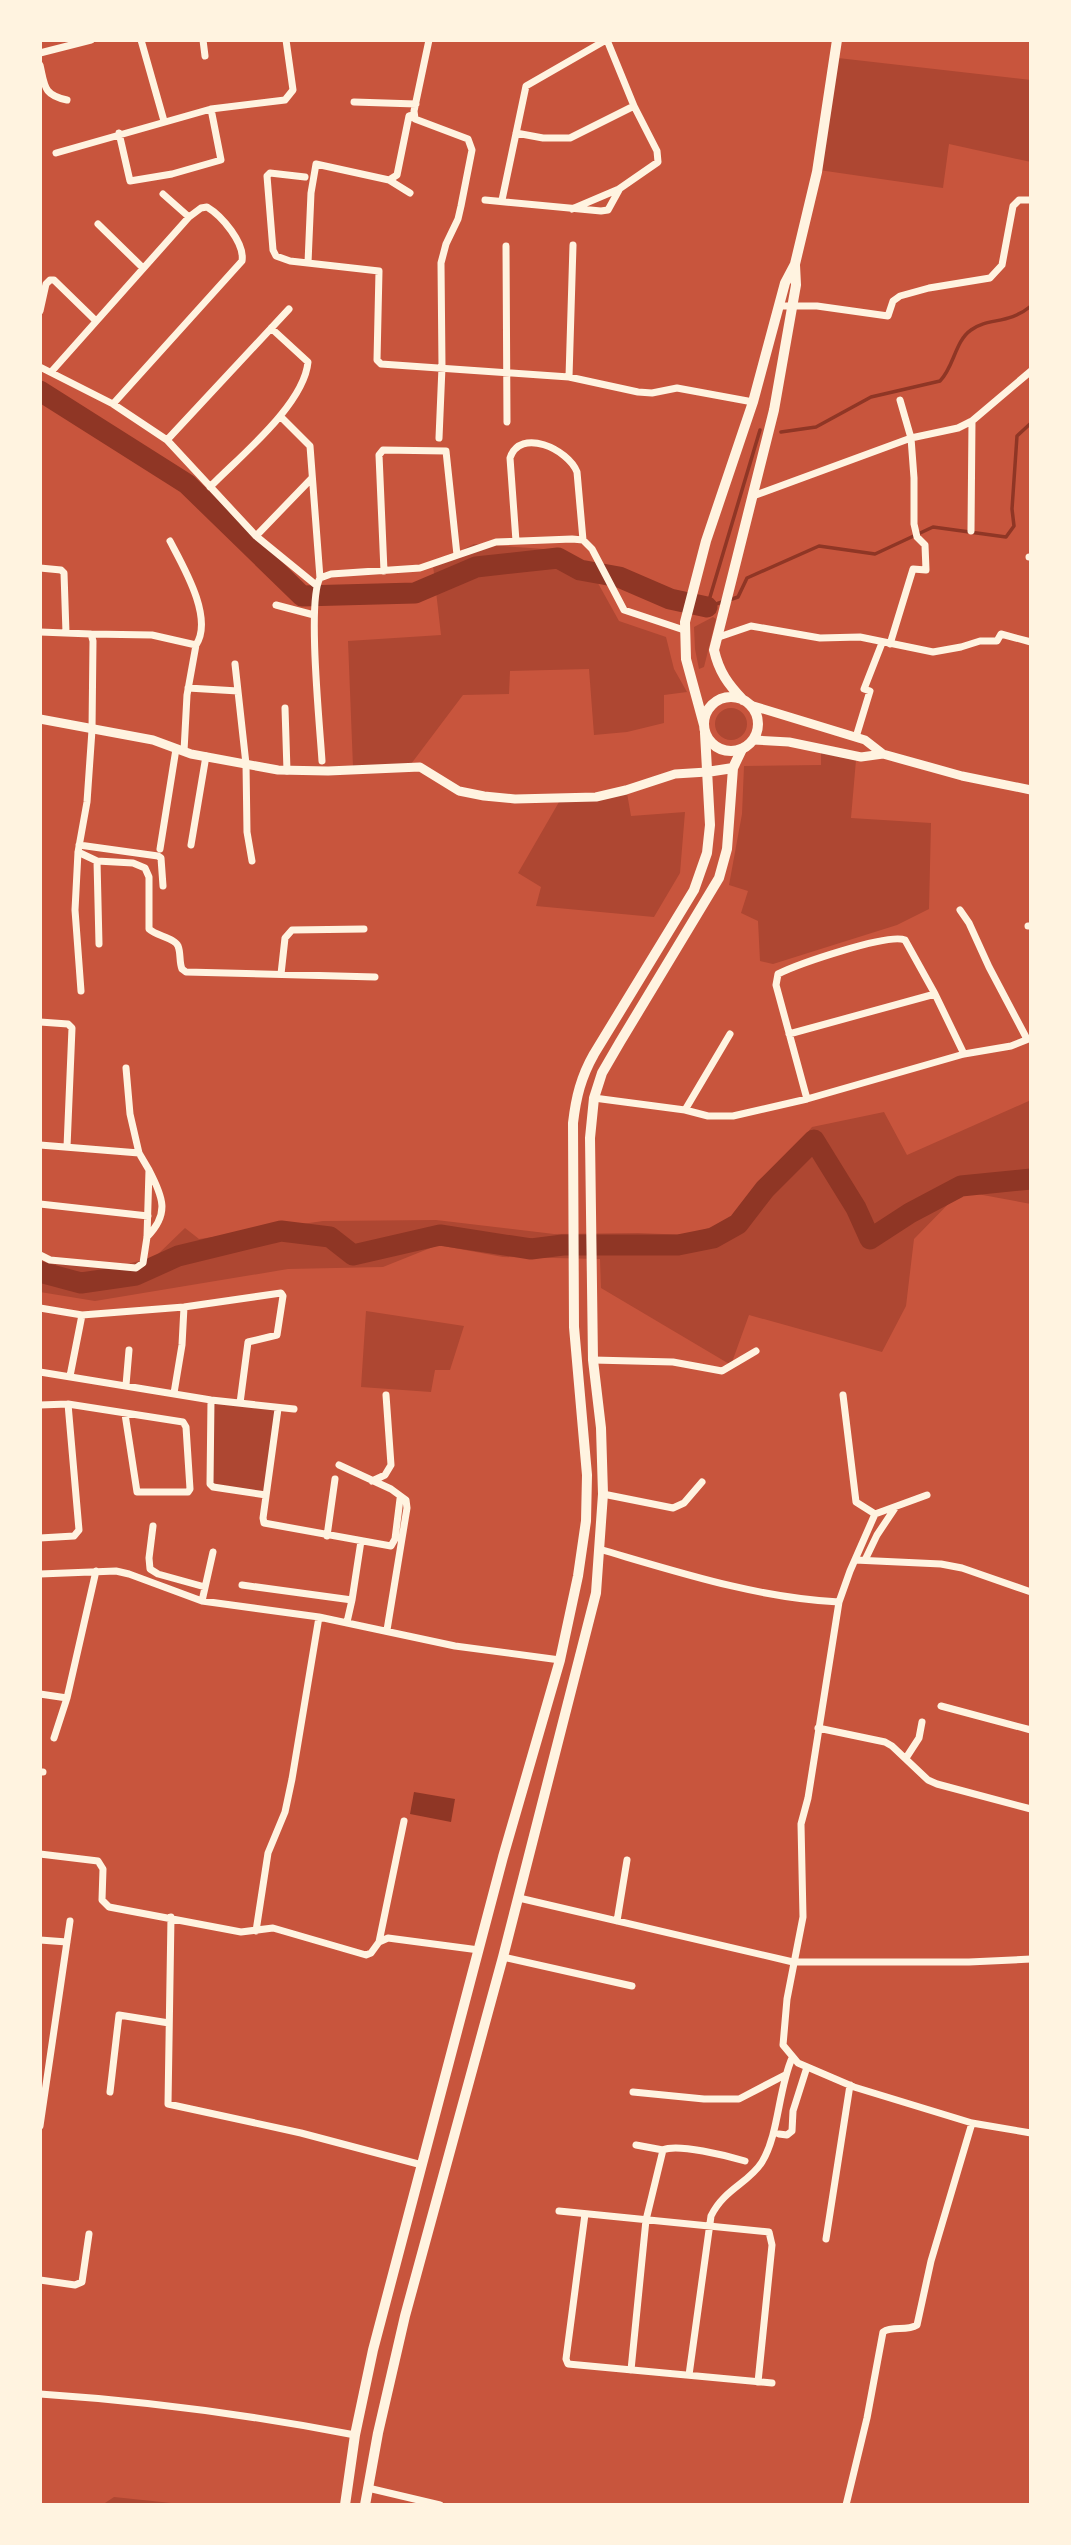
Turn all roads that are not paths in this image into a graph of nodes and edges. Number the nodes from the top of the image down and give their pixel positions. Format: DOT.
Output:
graph roads {
  1 [pos="91,40"];
  2 [pos="141,40"];
  3 [pos="203,40"];
  4 [pos="286,40"];
  5 [pos="429,40"];
  6 [pos="607,40"];
  7 [pos="837,40"];
  8 [pos="40,53"];
  9 [pos="205,56"];
  10 [pos="40,65"];
  11 [pos="67,100"];
  12 [pos="354,102"];
  13 [pos="416,104"];
  14 [pos="634,106"];
  15 [pos="211,109"];
  16 [pos="413,116"];
  17 [pos="164,121"];
  18 [pos="119,133"];
  19 [pos="516,133"];
  20 [pos="56,153"];
  21 [pos="305,177"];
  22 [pos="389,180"];
  23 [pos="619,189"];
  24 [pos="410,193"];
  25 [pos="163,194"];
  26 [pos="485,200"];
  27 [pos="502,200"];
  28 [pos="1031,200"];
  29 [pos="572,209"];
  30 [pos="189,217"];
  31 [pos="98,225"];
  32 [pos="573,244"];
  33 [pos="506,246"];
  34 [pos="308,263"];
  35 [pos="795,264"];
  36 [pos="143,268"];
  37 [pos="780,306"];
  38 [pos="793,306"];
  39 [pos="289,309"];
  40 [pos="40,311"];
  41 [pos="95,320"];
  42 [pos="271,328"];
  43 [pos="40,367"];
  44 [pos="442,367"];
  45 [pos="52,371"];
  46 [pos="1031,371"];
  47 [pos="508,373"];
  48 [pos="569,377"];
  49 [pos="900,400"];
  50 [pos="753,402"];
  51 [pos="113,404"];
  52 [pos="280,416"];
  53 [pos="507,422"];
  54 [pos="972,422"];
  55 [pos="911,438"];
  56 [pos="439,439"];
  57 [pos="167,440"];
  58 [pos="312,478"];
  59 [pos="210,487"];
  60 [pos="753,496"];
  61 [pos="971,531"];
  62 [pos="256,536"];
  63 [pos="583,540"];
  64 [pos="170,541"];
  65 [pos="516,541"];
  66 [pos="457,555"];
  67 [pos="40,568"];
  68 [pos="384,571"];
  69 [pos="317,583"];
  70 [pos="276,605"];
  71 [pos="314,613"];
  72 [pos="685,626"];
  73 [pos="40,632"];
  74 [pos="65,633"];
  75 [pos="91,634"];
  76 [pos="716,638"];
  77 [pos="1031,642"];
  78 [pos="886,643"];
  79 [pos="196,645"];
  80 [pos="235,664"];
  81 [pos="188,688"];
  82 [pos="238,691"];
  83 [pos="747,703"];
  84 [pos="285,708"];
  85 [pos="40,719"];
  86 [pos="705,729"];
  87 [pos="92,730"];
  88 [pos="856,737"];
  89 [pos="753,740"];
  90 [pos="742,749"];
  91 [pos="180,750"];
  92 [pos="883,754"];
  93 [pos="206,756"];
  94 [pos="322,761"];
  95 [pos="246,764"];
  96 [pos="733,768"];
  97 [pos="287,771"];
  98 [pos="707,772"];
  99 [pos="1031,790"];
  100 [pos="191,845"];
  101 [pos="79,848"];
  102 [pos="160,849"];
  103 [pos="97,861"];
  104 [pos="252,861"];
  105 [pos="163,886"];
  106 [pos="960,910"];
  107 [pos="365,929"];
  108 [pos="99,944"];
  109 [pos="281,974"];
  110 [pos="375,977"];
  111 [pos="81,991"];
  112 [pos="935,994"];
  113 [pos="40,1023"];
  114 [pos="730,1034"];
  115 [pos="789,1034"];
  116 [pos="1029,1039"];
  117 [pos="964,1054"];
  118 [pos="126,1068"];
  119 [pos="594,1098"];
  120 [pos="807,1099"];
  121 [pos="685,1110"];
  122 [pos="40,1145"];
  123 [pos="67,1147"];
  124 [pos="139,1153"];
  125 [pos="149,1170"];
  126 [pos="40,1204"];
  127 [pos="148,1216"];
  128 [pos="147,1237"];
  129 [pos="40,1255"];
  130 [pos="184,1307"];
  131 [pos="40,1308"];
  132 [pos="82,1315"];
  133 [pos="129,1350"];
  134 [pos="756,1351"];
  135 [pos="593,1360"];
  136 [pos="40,1372"];
  137 [pos="70,1376"];
  138 [pos="126,1385"];
  139 [pos="174,1393"];
  140 [pos="386,1395"];
  141 [pos="843,1395"];
  142 [pos="211,1399"];
  143 [pos="240,1403"];
  144 [pos="68,1404"];
  145 [pos="40,1405"];
  146 [pos="278,1409"];
  147 [pos="294,1409"];
  148 [pos="125,1414"];
  149 [pos="339,1465"];
  150 [pos="335,1479"];
  151 [pos="372,1481"];
  152 [pos="702,1482"];
  153 [pos="603,1494"];
  154 [pos="266,1495"];
  155 [pos="927,1495"];
  156 [pos="400,1499"];
  157 [pos="895,1507"];
  158 [pos="875,1514"];
  159 [pos="153,1526"];
  160 [pos="327,1535"];
  161 [pos="40,1538"];
  162 [pos="361,1541"];
  163 [pos="599,1549"];
  164 [pos="213,1552"];
  165 [pos="855,1560"];
  166 [pos="865,1560"];
  167 [pos="96,1571"];
  168 [pos="40,1574"];
  169 [pos="242,1585"];
  170 [pos="205,1587"];
  171 [pos="1031,1592"];
  172 [pos="352,1600"];
  173 [pos="202,1601"];
  174 [pos="839,1602"];
  175 [pos="319,1617"];
  176 [pos="348,1622"];
  177 [pos="387,1630"];
  178 [pos="560,1660"];
  179 [pos="40,1694"];
  180 [pos="67,1698"];
  181 [pos="941,1706"];
  182 [pos="922,1723"];
  183 [pos="818,1728"];
  184 [pos="1031,1730"];
  185 [pos="54,1738"];
  186 [pos="906,1758"];
  187 [pos="1031,1809"];
  188 [pos="404,1821"];
  189 [pos="40,1854"];
  190 [pos="503,1857"];
  191 [pos="627,1860"];
  192 [pos="526,1864"];
  193 [pos="519,1898"];
  194 [pos="171,1917"];
  195 [pos="617,1921"];
  196 [pos="70,1922"];
  197 [pos="256,1931"];
  198 [pos="40,1940"];
  199 [pos="67,1942"];
  200 [pos="379,1942"];
  201 [pos="479,1951"];
  202 [pos="503,1957"];
  203 [pos="1031,1959"];
  204 [pos="793,1962"];
  205 [pos="632,1986"];
  206 [pos="169,2023"];
  207 [pos="792,2059"];
  208 [pos="807,2067"];
  209 [pos="785,2075"];
  210 [pos="850,2085"];
  211 [pos="43,2090"];
  212 [pos="110,2092"];
  213 [pos="442,2092"];
  214 [pos="633,2092"];
  215 [pos="466,2099"];
  216 [pos="972,2123"];
  217 [pos="40,2126"];
  218 [pos="1031,2133"];
  219 [pos="779,2134"];
  220 [pos="636,2146"];
  221 [pos="663,2150"];
  222 [pos="745,2161"];
  223 [pos="422,2165"];
  224 [pos="559,2211"];
  225 [pos="584,2214"];
  226 [pos="646,2220"];
  227 [pos="710,2226"];
  228 [pos="89,2234"];
  229 [pos="826,2239"];
  230 [pos="40,2280"];
  231 [pos="631,2370"];
  232 [pos="689,2375"];
  233 [pos="758,2382"];
  234 [pos="772,2383"];
  235 [pos="40,2393"];
  236 [pos="355,2435"];
  237 [pos="368,2488"];
  238 [pos="345,2505"];
  239 [pos="365,2505"];
  240 [pos="440,2505"];
  241 [pos="846,2505"];
  1 -- 8 [label="street"];
  2 -- 17 [label="street"];
  3 -- 9 [label="street"];
  4 -- 15 [label="street"];
  5 -- 13 [label="street"];
  6 -- 14 [label="street"];
  6 -- 19 [label="street"];
  7 -- 35 [label="main road"];
  10 -- 11 [label="street"];
  12 -- 13 [label="street"];
  13 -- 16 [label="street"];
  14 -- 19 [label="street"];
  14 -- 23 [label="street"];
  15 -- 17 [label="street"];
  15 -- 18 [label="street"];
  16 -- 22 [label="street"];
  16 -- 44 [label="street"];
  17 -- 18 [label="street"];
  18 -- 20 [label="street"];
  19 -- 27 [label="street"];
  21 -- 34 [label="street"];
  22 -- 24 [label="street"];
  22 -- 34 [label="street"];
  23 -- 29 [label="street"];
  23 -- 29 [label="street"];
  25 -- 30 [label="street"];
  26 -- 27 [label="street"];
  27 -- 29 [label="street"];
  28 -- 38 [label="street"];
  30 -- 36 [label="street"];
  30 -- 51 [label="street"];
  31 -- 36 [label="street"];
  32 -- 48 [label="street"];
  33 -- 47 [label="street"];
  34 -- 44 [label="street"];
  35 -- 37 [label="main road"];
  35 -- 38 [label="main road"];
  36 -- 41 [label="street"];
  37 -- 38 [label="street"];
  37 -- 50 [label="main road"];
  38 -- 60 [label="main road"];
  39 -- 42 [label="street"];
  40 -- 41 [label="street"];
  41 -- 45 [label="street"];
  42 -- 52 [label="street"];
  42 -- 57 [label="street"];
  43 -- 45 [label="street"];
  44 -- 47 [label="street"];
  44 -- 56 [label="street"];
  45 -- 51 [label="street"];
  46 -- 54 [label="street"];
  47 -- 48 [label="street"];
  47 -- 53 [label="street"];
  48 -- 50 [label="street"];
  49 -- 55 [label="street"];
  50 -- 72 [label="main road"];
  51 -- 57 [label="street"];
  52 -- 58 [label="street"];
  52 -- 59 [label="street"];
  54 -- 55 [label="street"];
  54 -- 61 [label="street"];
  55 -- 60 [label="street"];
  55 -- 78 [label="street"];
  57 -- 59 [label="street"];
  58 -- 62 [label="street"];
  58 -- 69 [label="street"];
  59 -- 62 [label="street"];
  60 -- 76 [label="main road"];
  62 -- 69 [label="street"];
  63 -- 65 [label="street"];
  63 -- 65 [label="street"];
  63 -- 72 [label="street"];
  64 -- 79 [label="street"];
  65 -- 66 [label="street"];
  66 -- 68 [label="street"];
  66 -- 68 [label="street"];
  67 -- 74 [label="street"];
  68 -- 69 [label="street"];
  69 -- 71 [label="street"];
  70 -- 71 [label="street"];
  71 -- 94 [label="street"];
  72 -- 86 [label="main road"];
  73 -- 74 [label="street"];
  74 -- 75 [label="street"];
  75 -- 79 [label="street"];
  75 -- 87 [label="street"];
  76 -- 78 [label="street"];
  76 -- 83 [label="main road"];
  77 -- 78 [label="street"];
  78 -- 88 [label="street"];
  79 -- 81 [label="street"];
  80 -- 82 [label="street"];
  81 -- 82 [label="street"];
  81 -- 91 [label="street"];
  82 -- 95 [label="street"];
  83 -- 86 [label="main road"];
  83 -- 88 [label="street"];
  83 -- 89 [label="main road"];
  84 -- 97 [label="street"];
  85 -- 87 [label="street"];
  86 -- 90 [label="main road"];
  86 -- 98 [label="main road"];
  87 -- 91 [label="street"];
  87 -- 101 [label="street"];
  88 -- 92 [label="street"];
  89 -- 90 [label="main road"];
  89 -- 92 [label="street"];
  90 -- 96 [label="main road"];
  91 -- 93 [label="street"];
  91 -- 102 [label="street"];
  92 -- 99 [label="street"];
  93 -- 95 [label="street"];
  93 -- 100 [label="street"];
  95 -- 97 [label="street"];
  95 -- 104 [label="street"];
  96 -- 98 [label="main road"];
  96 -- 119 [label="main road"];
  97 -- 98 [label="street"];
  98 -- 178 [label="main road"];
  101 -- 103 [label="street"];
  101 -- 105 [label="street"];
  101 -- 111 [label="street"];
  103 -- 108 [label="street"];
  103 -- 109 [label="street"];
  106 -- 116 [label="street"];
  107 -- 109 [label="street"];
  109 -- 110 [label="street"];
  112 -- 115 [label="street"];
  112 -- 115 [label="street"];
  112 -- 117 [label="street"];
  113 -- 123 [label="street"];
  114 -- 121 [label="street"];
  115 -- 120 [label="street"];
  116 -- 117 [label="street"];
  117 -- 120 [label="street"];
  118 -- 124 [label="street"];
  119 -- 121 [label="street"];
  119 -- 135 [label="main road"];
  120 -- 121 [label="street"];
  122 -- 123 [label="street"];
  123 -- 124 [label="street"];
  124 -- 125 [label="street"];
  125 -- 127 [label="street"];
  125 -- 128 [label="street"];
  126 -- 127 [label="street"];
  127 -- 128 [label="street"];
  128 -- 129 [label="street"];
  130 -- 132 [label="street"];
  130 -- 139 [label="street"];
  130 -- 143 [label="street"];
  131 -- 132 [label="street"];
  132 -- 137 [label="street"];
  133 -- 138 [label="street"];
  134 -- 135 [label="street"];
  135 -- 153 [label="main road"];
  136 -- 137 [label="street"];
  137 -- 138 [label="street"];
  138 -- 139 [label="street"];
  139 -- 142 [label="street"];
  140 -- 151 [label="street"];
  141 -- 158 [label="street"];
  142 -- 143 [label="street"];
  142 -- 154 [label="street"];
  143 -- 146 [label="street"];
  144 -- 145 [label="street"];
  144 -- 148 [label="street"];
  144 -- 161 [label="street"];
  146 -- 147 [label="street"];
  146 -- 154 [label="street"];
  148 -- 148 [label="street"];
  149 -- 151 [label="street"];
  150 -- 160 [label="street"];
  151 -- 177 [label="street"];
  152 -- 153 [label="street"];
  153 -- 163 [label="main road"];
  154 -- 160 [label="street"];
  155 -- 157 [label="street"];
  156 -- 162 [label="street"];
  157 -- 158 [label="street"];
  157 -- 166 [label="street"];
  158 -- 165 [label="street"];
  159 -- 170 [label="street"];
  160 -- 162 [label="street"];
  162 -- 172 [label="street"];
  163 -- 174 [label="street"];
  163 -- 192 [label="main road"];
  164 -- 170 [label="street"];
  165 -- 166 [label="street"];
  165 -- 174 [label="street"];
  166 -- 171 [label="street"];
  167 -- 168 [label="street"];
  167 -- 173 [label="street"];
  167 -- 180 [label="street"];
  169 -- 172 [label="street"];
  170 -- 173 [label="street"];
  172 -- 176 [label="street"];
  173 -- 175 [label="street"];
  174 -- 183 [label="street"];
  175 -- 176 [label="street"];
  175 -- 197 [label="street"];
  176 -- 177 [label="street"];
  177 -- 178 [label="street"];
  178 -- 190 [label="main road"];
  179 -- 180 [label="street"];
  180 -- 185 [label="street"];
  181 -- 184 [label="street"];
  182 -- 186 [label="street"];
  183 -- 186 [label="street"];
  183 -- 204 [label="street"];
  186 -- 187 [label="street"];
  188 -- 200 [label="street"];
  189 -- 194 [label="street"];
  190 -- 192 [label="main road"];
  190 -- 201 [label="main road"];
  191 -- 195 [label="street"];
  192 -- 193 [label="main road"];
  193 -- 195 [label="street"];
  193 -- 202 [label="main road"];
  194 -- 197 [label="street"];
  194 -- 206 [label="street"];
  195 -- 204 [label="street"];
  196 -- 199 [label="street"];
  197 -- 200 [label="street"];
  198 -- 199 [label="street"];
  199 -- 211 [label="street"];
  200 -- 201 [label="street"];
  201 -- 213 [label="main road"];
  202 -- 205 [label="street"];
  202 -- 215 [label="main road"];
  203 -- 204 [label="street"];
  204 -- 207 [label="street"];
  206 -- 212 [label="street"];
  206 -- 223 [label="street"];
  207 -- 208 [label="street"];
  207 -- 209 [label="street"];
  208 -- 210 [label="street"];
  208 -- 219 [label="street"];
  209 -- 214 [label="street"];
  209 -- 227 [label="street"];
  210 -- 216 [label="street"];
  210 -- 229 [label="street"];
  211 -- 217 [label="street"];
  213 -- 215 [label="main road"];
  213 -- 223 [label="main road"];
  215 -- 237 [label="main road"];
  216 -- 218 [label="street"];
  216 -- 241 [label="street"];
  220 -- 221 [label="street"];
  221 -- 222 [label="street"];
  221 -- 226 [label="street"];
  223 -- 236 [label="main road"];
  224 -- 225 [label="street"];
  225 -- 226 [label="street"];
  225 -- 231 [label="street"];
  226 -- 227 [label="street"];
  226 -- 231 [label="street"];
  227 -- 232 [label="street"];
  227 -- 233 [label="street"];
  228 -- 230 [label="street"];
  231 -- 232 [label="street"];
  232 -- 233 [label="street"];
  233 -- 234 [label="street"];
  235 -- 236 [label="street"];
  236 -- 238 [label="main road"];
  237 -- 239 [label="main road"];
  237 -- 240 [label="street"];
}
